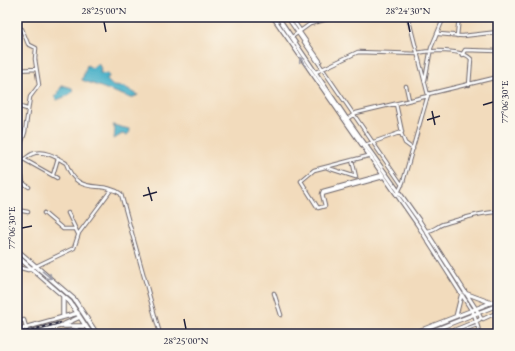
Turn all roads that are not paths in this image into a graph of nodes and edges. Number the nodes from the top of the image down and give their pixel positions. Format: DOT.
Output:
graph roads {
  1 [pos="273,17"];
  2 [pos="278,17"];
  3 [pos="287,17"];
  4 [pos="291,17"];
  5 [pos="334,17"];
  6 [pos="408,17"];
  7 [pos="444,17"];
  8 [pos="459,17"];
  9 [pos="17,29"];
  10 [pos="299,31"];
  11 [pos="498,32"];
  12 [pos="439,34"];
  13 [pos="457,36"];
  14 [pos="292,37"];
  15 [pos="431,50"];
  16 [pos="498,51"];
  17 [pos="417,53"];
  18 [pos="462,55"];
  19 [pos="320,61"];
  20 [pos="36,69"];
  21 [pos="322,69"];
  22 [pos="17,70"];
  23 [pos="316,72"];
  24 [pos="498,77"];
  25 [pos="425,81"];
  26 [pos="469,85"];
  27 [pos="406,86"];
  28 [pos="428,95"];
  29 [pos="409,100"];
  30 [pos="396,104"];
  31 [pos="17,106"];
  32 [pos="28,109"];
  33 [pos="353,114"];
  34 [pos="347,119"];
  35 [pos="400,133"];
  36 [pos="17,142"];
  37 [pos="21,143"];
  38 [pos="372,143"];
  39 [pos="365,145"];
  40 [pos="413,150"];
  41 [pos="17,155"];
  42 [pos="368,156"];
  43 [pos="58,158"];
  44 [pos="18,160"];
  45 [pos="25,160"];
  46 [pos="352,160"];
  47 [pos="325,167"];
  48 [pos="53,175"];
  49 [pos="383,176"];
  50 [pos="58,178"];
  51 [pos="402,185"];
  52 [pos="29,187"];
  53 [pos="111,190"];
  54 [pos="398,194"];
  55 [pos="17,210"];
  56 [pos="28,212"];
  57 [pos="498,212"];
  58 [pos="44,213"];
  59 [pos="68,213"];
  60 [pos="75,230"];
  61 [pos="426,231"];
  62 [pos="78,235"];
  63 [pos="17,250"];
  64 [pos="17,256"];
  65 [pos="35,265"];
  66 [pos="17,267"];
  67 [pos="31,268"];
  68 [pos="274,293"];
  69 [pos="461,294"];
  70 [pos="465,294"];
  71 [pos="62,296"];
  72 [pos="498,300"];
  73 [pos="492,303"];
  74 [pos="498,305"];
  75 [pos="492,307"];
  76 [pos="476,309"];
  77 [pos="471,310"];
  78 [pos="82,311"];
  79 [pos="478,312"];
  80 [pos="77,313"];
  81 [pos="497,313"];
  82 [pos="474,314"];
  83 [pos="85,315"];
  84 [pos="281,315"];
  85 [pos="456,316"];
  86 [pos="63,317"];
  87 [pos="80,317"];
  88 [pos="480,318"];
  89 [pos="17,322"];
  90 [pos="477,323"];
  91 [pos="60,326"];
  92 [pos="85,326"];
  93 [pos="26,328"];
  94 [pos="17,330"];
  95 [pos="28,334"];
  96 [pos="31,334"];
  97 [pos="54,334"];
  98 [pos="81,334"];
  99 [pos="90,334"];
  100 [pos="97,334"];
  101 [pos="160,334"];
  102 [pos="411,334"];
  103 [pos="424,334"];
  104 [pos="444,334"];
  105 [pos="452,334"];
  106 [pos="480,334"];
  42 -- 1 [label="street, one-way"];
  2 -- 14 [label="street"];
  3 -- 10 [label="street"];
  4 -- 10 [label="street"];
  5 -- 10 [label="street"];
  6 -- 17 [label="street"];
  7 -- 12 [label="street"];
  8 -- 13 [label="street"];
  9 -- 20 [label="street"];
  10 -- 14 [label="street"];
  10 -- 19 [label="street"];
  10 -- 21 [label="street"];
  11 -- 13 [label="street"];
  12 -- 13 [label="street"];
  12 -- 15 [label="street"];
  14 -- 23 [label="street"];
  15 -- 17 [label="street"];
  15 -- 18 [label="street"];
  15 -- 25 [label="street"];
  16 -- 18 [label="street"];
  17 -- 21 [label="street"];
  17 -- 25 [label="street"];
  18 -- 26 [label="street"];
  20 -- 22 [label="street"];
  20 -- 32 [label="street"];
  21 -- 23 [label="street"];
  21 -- 33 [label="street"];
  23 -- 34 [label="street"];
  24 -- 26 [label="street"];
  25 -- 28 [label="street"];
  26 -- 28 [label="street"];
  27 -- 29 [label="street"];
  28 -- 29 [label="street"];
  28 -- 40 [label="street"];
  29 -- 30 [label="street"];
  30 -- 33 [label="street"];
  30 -- 35 [label="street"];
  31 -- 32 [label="street"];
  32 -- 37 [label="street"];
  33 -- 34 [label="street"];
  33 -- 38 [label="street"];
  34 -- 39 [label="street"];
  35 -- 38 [label="street"];
  35 -- 40 [label="street"];
  36 -- 37 [label="street"];
  37 -- 41 [label="street"];
  38 -- 39 [label="street"];
  38 -- 51 [label="street"];
  39 -- 54 [label="street"];
  40 -- 51 [label="street"];
  42 -- 46 [label="street"];
  42 -- 49 [label="street"];
  43 -- 45 [label="street"];
  43 -- 48 [label="street"];
  43 -- 53 [label="street"];
  44 -- 45 [label="street"];
  44 -- 52 [label="street"];
  45 -- 48 [label="street"];
  46 -- 47 [label="street"];
  46 -- 47 [label="street"];
  47 -- 49 [label="street"];
  48 -- 50 [label="street"];
  49 -- 54 [label="street"];
  51 -- 54 [label="street"];
  53 -- 62 [label="street"];
  53 -- 101 [label="street"];
  54 -- 61 [label="street"];
  54 -- 69 [label="street"];
  55 -- 56 [label="street"];
  57 -- 61 [label="street"];
  58 -- 60 [label="street"];
  59 -- 60 [label="street"];
  60 -- 62 [label="street"];
  61 -- 70 [label="street"];
  62 -- 65 [label="street"];
  63 -- 65 [label="main road"];
  64 -- 67 [label="main road"];
  65 -- 67 [label="street"];
  65 -- 78 [label="main road, one-way"];
  66 -- 67 [label="street"];
  67 -- 71 [label="main road"];
  68 -- 84 [label="street"];
  69 -- 77 [label="street"];
  69 -- 85 [label="street"];
  70 -- 73 [label="street"];
  70 -- 76 [label="street"];
  71 -- 80 [label="main road"];
  71 -- 86 [label="main road"];
  72 -- 73 [label="street"];
  73 -- 76 [label="street"];
  74 -- 75 [label="street"];
  75 -- 79 [label="street"];
  75 -- 81 [label="street"];
  76 -- 77 [label="street"];
  76 -- 79 [label="street"];
  77 -- 82 [label="street"];
  77 -- 85 [label="street"];
  78 -- 80 [label="main road"];
  78 -- 83 [label="main road"];
  79 -- 82 [label="street"];
  79 -- 88 [label="street"];
  80 -- 86 [label="main road"];
  80 -- 87 [label="main road"];
  81 -- 88 [label="street"];
  82 -- 90 [label="street"];
  82 -- 103 [label="street"];
  83 -- 87 [label="main road"];
  83 -- 100 [label="main road"];
  85 -- 102 [label="street"];
  86 -- 93 [label="main road"];
  87 -- 91 [label="main road"];
  87 -- 92 [label="main road"];
  88 -- 90 [label="street"];
  89 -- 93 [label="street"];
  90 -- 104 [label="street"];
  90 -- 105 [label="street"];
  90 -- 106 [label="street"];
  91 -- 92 [label="main road"];
  91 -- 96 [label="main road"];
  92 -- 99 [label="main road"];
  93 -- 94 [label="main road"];
  93 -- 95 [label="street"];
  97 -- 98 [label="street"];
}
